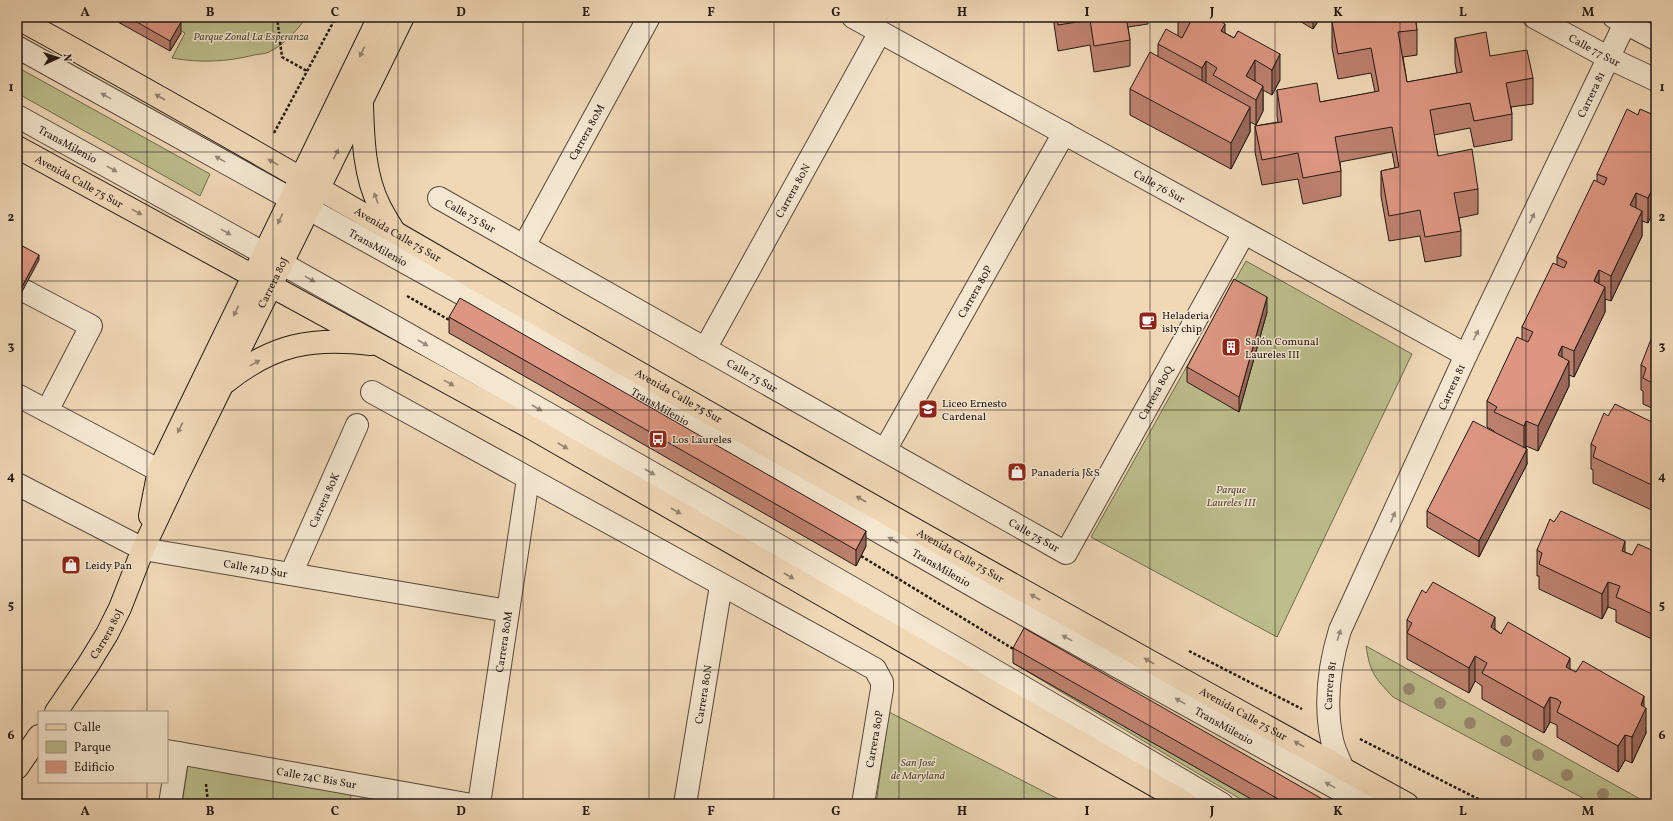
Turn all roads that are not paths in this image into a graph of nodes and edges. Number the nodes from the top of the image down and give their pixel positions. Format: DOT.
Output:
graph roads {
  1 [pos="379,17"];
  2 [pos="403,17"];
  3 [pos="649,17"];
  4 [pos="853,17"];
  5 [pos="1534,17"];
  6 [pos="17,18"];
  7 [pos="1622,19"];
  8 [pos="880,32"];
  9 [pos="1656,40"];
  10 [pos="17,47"];
  11 [pos="1609,58"];
  12 [pos="1656,80"];
  13 [pos="362,100"];
  14 [pos="17,116"];
  15 [pos="1064,133"];
  16 [pos="17,147"];
  17 [pos="300,178"];
  18 [pos="319,189"];
  19 [pos="439,198"];
  20 [pos="300,204"];
  21 [pos="394,232"];
  22 [pos="1244,233"];
  23 [pos="524,246"];
  24 [pos="273,258"];
  25 [pos="262,281"];
  26 [pos="23,290"];
  27 [pos="378,344"];
  28 [pos="705,349"];
  29 [pos="1466,355"];
  30 [pos="223,385"];
  31 [pos="372,392"];
  32 [pos="17,395"];
  33 [pos="47,411"];
  34 [pos="357,425"];
  35 [pos="885,450"];
  36 [pos="168,475"];
  37 [pos="528,479"];
  38 [pos="17,484"];
  39 [pos="143,549"];
  40 [pos="1066,553"];
  41 [pos="291,574"];
  42 [pos="721,585"];
  43 [pos="508,612"];
  44 [pos="57,711"];
  45 [pos="38,737"];
  46 [pos="172,752"];
  47 [pos="17,768"];
  48 [pos="1343,769"];
  49 [pos="1165,797"];
  50 [pos="170,804"];
  51 [pos="466,804"];
  52 [pos="479,804"];
  53 [pos="685,804"];
  54 [pos="863,804"];
  55 [pos="1187,804"];
  56 [pos="1222,804"];
  57 [pos="1365,804"];
  58 [pos="1407,804"];
  1 -- 17 [label="main road, Carrera 80J, one-way"];
  2 -- 13 [label="main road, Carrera 80J"];
  3 -- 23 [label="street, Carrera 80M"];
  4 -- 8 [label="street, Calle 76 Sur"];
  5 -- 11 [label="street, Calle 77 Sur"];
  17 -- 6 [label="main road, Avenida Calle 75 Sur, one-way"];
  7 -- 9 [label="street"];
  7 -- 11 [label="street, Carrera 81"];
  8 -- 15 [label="street, Calle 76 Sur"];
  8 -- 28 [label="street, Carrera 80N"];
  20 -- 10 [label="street, TransMilenio, one-way"];
  11 -- 12 [label="street, Calle 77 Sur"];
  29 -- 11 [label="street, Carrera 81, one-way"];
  18 -- 13 [label="main road, Carrera 80J, one-way"];
  21 -- 13 [label="main road, one-way"];
  14 -- 24 [label="street, TransMilenio, one-way"];
  15 -- 22 [label="street, Calle 76 Sur"];
  15 -- 35 [label="street, Carrera 80P"];
  16 -- 25 [label="main road, Avenida Calle 75 Sur, one-way"];
  17 -- 18 [label="main road, Avenida Calle 75 Sur"];
  17 -- 20 [label="main road, Carrera 80J"];
  18 -- 20 [label="main road, Carrera 80J"];
  18 -- 21 [label="main road, Avenida Calle 75 Sur"];
  19 -- 23 [label="street, Calle 75 Sur"];
  20 -- 24 [label="main road, Carrera 80J"];
  57 -- 20 [label="street, TransMilenio, one-way"];
  48 -- 21 [label="main road, Avenida Calle 75 Sur, one-way"];
  22 -- 29 [label="street, Calle 76 Sur"];
  22 -- 40 [label="street, Carrera 80Q"];
  23 -- 28 [label="street, Calle 75 Sur"];
  24 -- 25 [label="main road, Carrera 80J"];
  24 -- 56 [label="street, TransMilenio, one-way"];
  25 -- 27 [label="main road, Avenida Calle 75 Sur"];
  25 -- 30 [label="main road, Carrera 80J"];
  25 -- 36 [label="main road, Carrera 80J, one-way"];
  26 -- 33 [label="street"];
  30 -- 27 [label="main road, one-way"];
  27 -- 49 [label="main road, Avenida Calle 75 Sur, one-way"];
  28 -- 35 [label="street, Calle 75 Sur"];
  48 -- 29 [label="street, Carrera 81, one-way"];
  30 -- 36 [label="main road, Carrera 80J"];
  31 -- 37 [label="street"];
  32 -- 33 [label="street"];
  33 -- 36 [label="street"];
  34 -- 41 [label="street, Carrera 80K"];
  35 -- 40 [label="street, Calle 75 Sur"];
  36 -- 39 [label="main road, Carrera 80J"];
  37 -- 42 [label="street"];
  37 -- 43 [label="street, Carrera 80M"];
  38 -- 39 [label="street, Calle 74D Sur"];
  39 -- 41 [label="street, Calle 74D Sur"];
  39 -- 44 [label="main road, Carrera 80J"];
  41 -- 43 [label="street, Calle 74D Sur"];
  42 -- 53 [label="street, Carrera 80N"];
  42 -- 54 [label="street, Carrera 80P"];
  43 -- 52 [label="street, Carrera 80M"];
  45 -- 47 [label="main road"];
  46 -- 50 [label="street"];
  46 -- 51 [label="street, Calle 74C Bis Sur"];
  48 -- 58 [label="main road, Avenida Calle 75 Sur"];
  49 -- 55 [label="main road, Avenida Calle 75 Sur"];
}
